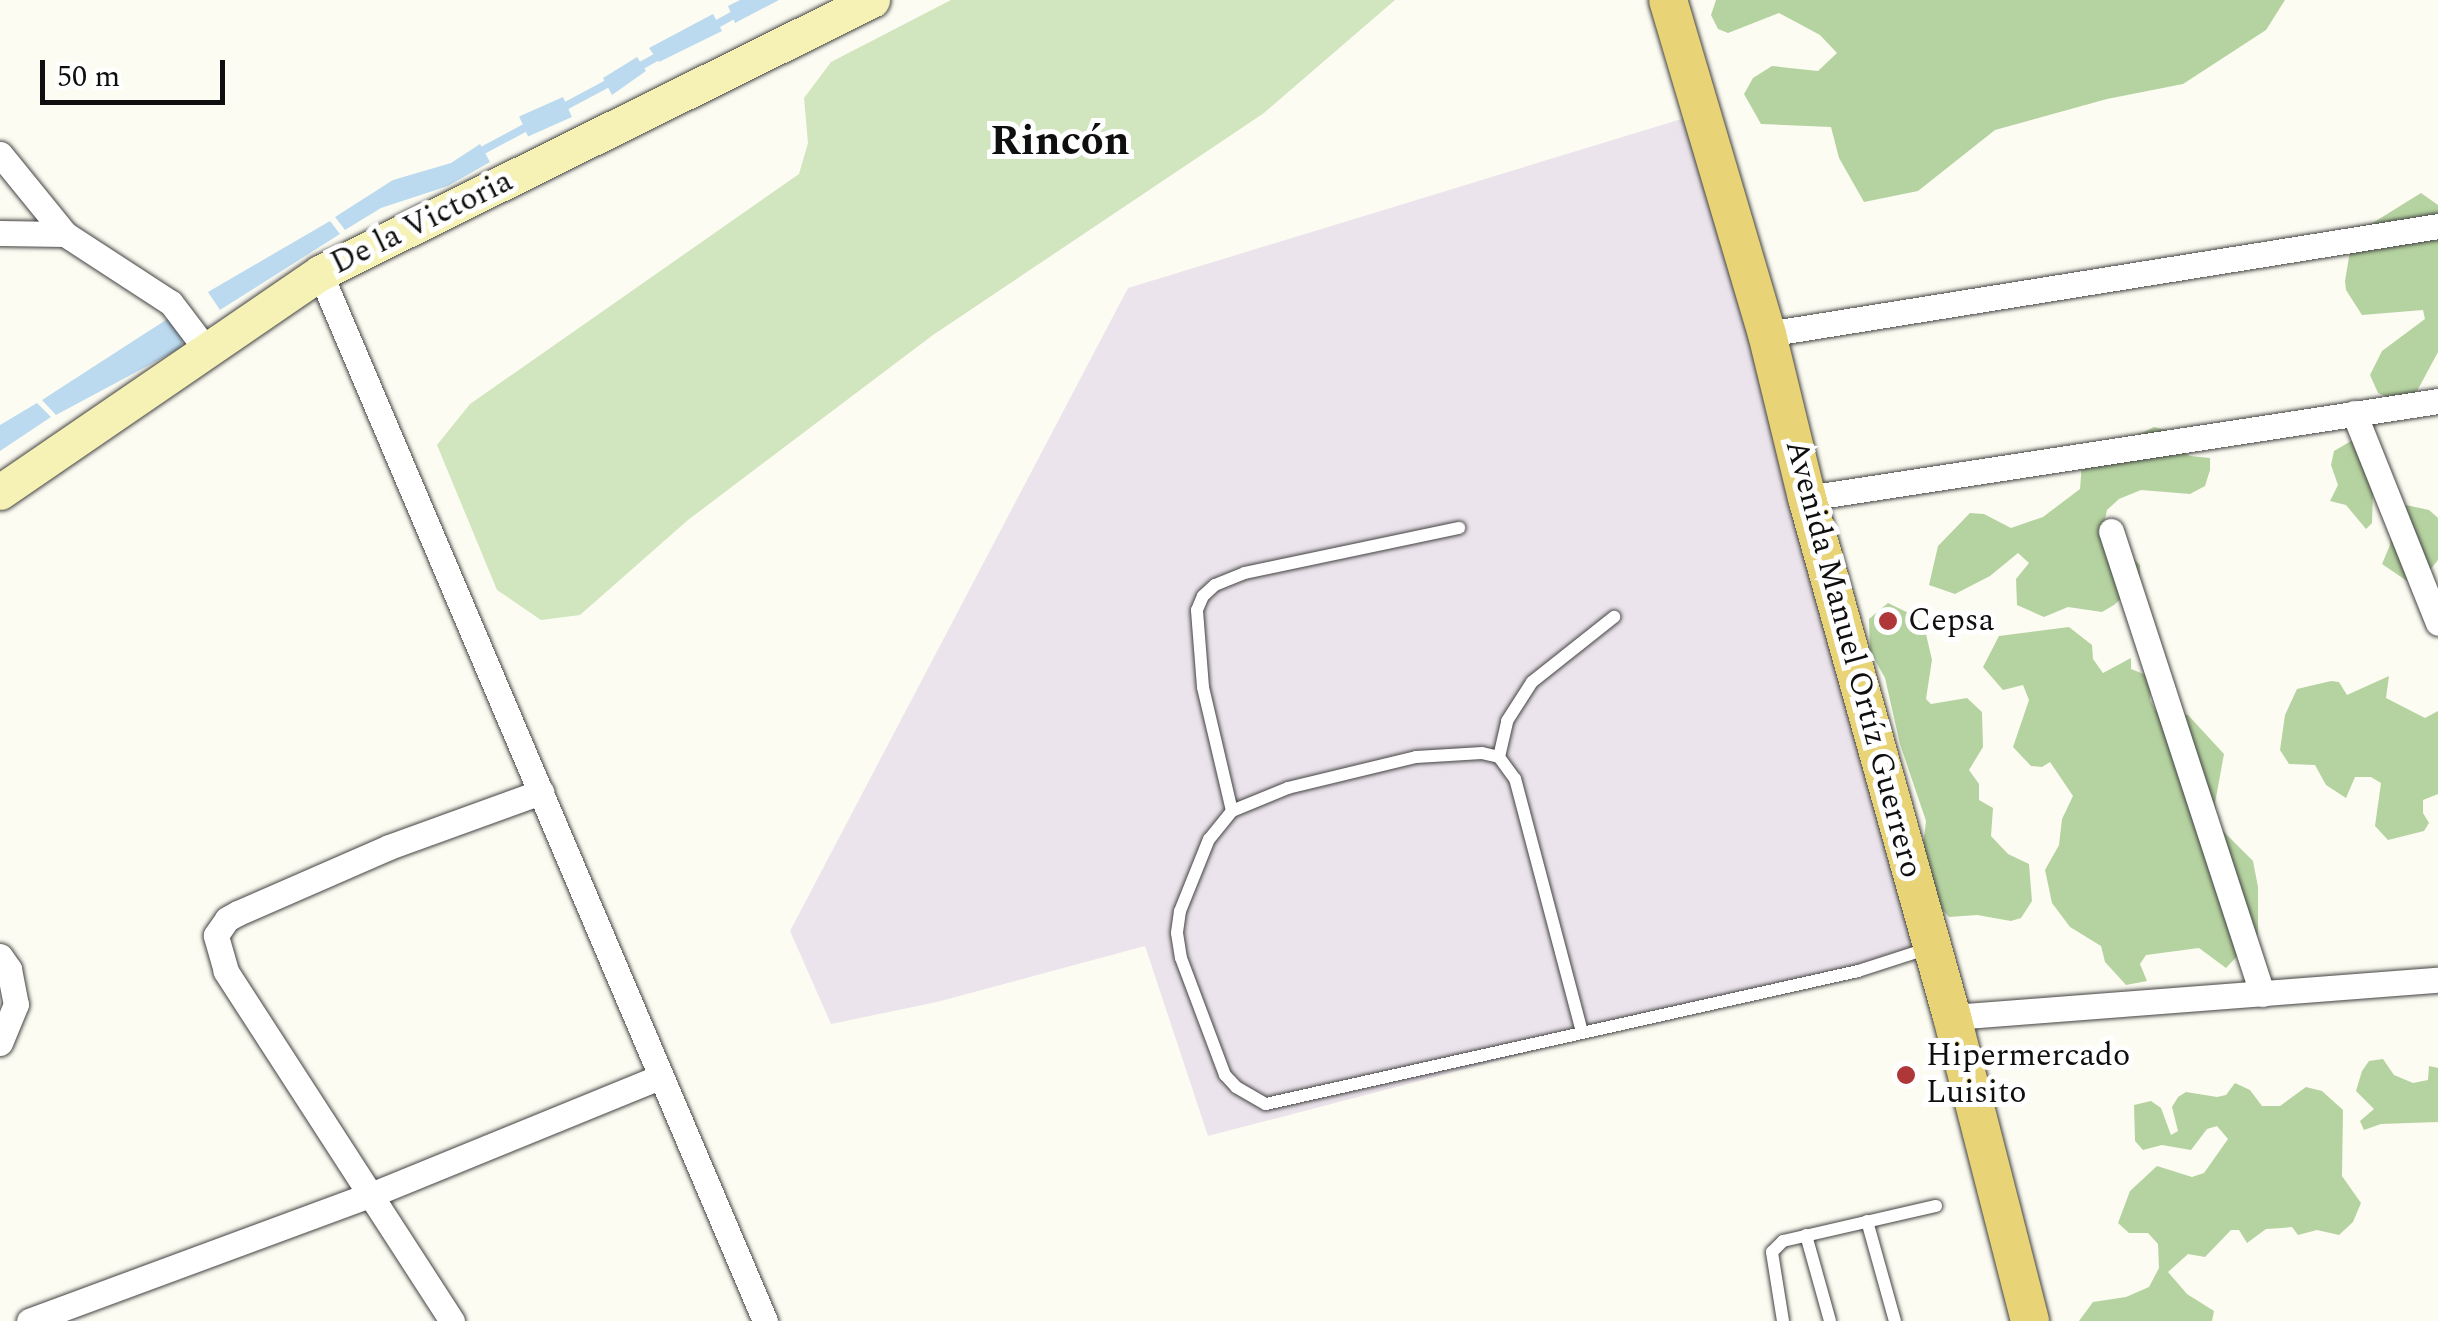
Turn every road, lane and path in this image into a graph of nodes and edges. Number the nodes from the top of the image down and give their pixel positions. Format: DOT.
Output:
graph roads {
  1 [pos="872,0"];
  2 [pos="1668,0"];
  3 [pos="0,154"];
  4 [pos="2438,226"];
  5 [pos="0,234"];
  6 [pos="65,234"];
  7 [pos="320,273"];
  8 [pos="1767,334"];
  9 [pos="208,352"];
  10 [pos="2438,401"];
  11 [pos="2354,413"];
  12 [pos="0,492"];
  13 [pos="1807,498"];
  14 [pos="1459,528"];
  15 [pos="2111,531"];
  16 [pos="1614,617"];
  17 [pos="2438,623"];
  18 [pos="1499,757"];
  19 [pos="540,792"];
  20 [pos="1232,811"];
  21 [pos="1931,948"];
  22 [pos="0,956"];
  23 [pos="2438,980"];
  24 [pos="2262,994"];
  25 [pos="1952,1017"];
  26 [pos="1582,1032"];
  27 [pos="0,1043"];
  28 [pos="659,1077"];
  29 [pos="373,1194"];
  30 [pos="1936,1206"];
  31 [pos="1868,1220"];
  32 [pos="1806,1234"];
  33 [pos="29,1321"];
  34 [pos="452,1321"];
  35 [pos="766,1321"];
  36 [pos="1783,1321"];
  37 [pos="1830,1321"];
  38 [pos="1895,1321"];
  39 [pos="2030,1321"];
  1 -- 7 [label="main road, De la Victoria"];
  2 -- 8 [label="main road, Avenida Manuel Ortíz Guerrero"];
  3 -- 6 [label="street"];
  4 -- 8 [label="street"];
  5 -- 6 [label="street"];
  6 -- 9 [label="street"];
  7 -- 9 [label="main road, De la Victoria"];
  7 -- 19 [label="street"];
  8 -- 13 [label="main road, Avenida Manuel Ortíz Guerrero"];
  9 -- 12 [label="main road, De la Victoria"];
  10 -- 11 [label="street"];
  11 -- 13 [label="street"];
  11 -- 17 [label="street"];
  13 -- 21 [label="main road, Avenida Manuel Ortíz Guerrero"];
  14 -- 20 [label="lane"];
  15 -- 24 [label="street"];
  16 -- 18 [label="lane"];
  18 -- 20 [label="lane"];
  18 -- 26 [label="lane"];
  19 -- 28 [label="street"];
  19 -- 29 [label="street"];
  20 -- 26 [label="lane"];
  21 -- 25 [label="main road, Avenida Manuel Ortíz Guerrero"];
  21 -- 26 [label="lane"];
  22 -- 27 [label="street"];
  23 -- 24 [label="street"];
  24 -- 25 [label="street"];
  25 -- 39 [label="main road, Avenida Manuel Ortíz Guerrero"];
  28 -- 29 [label="street"];
  28 -- 35 [label="street"];
  29 -- 33 [label="street"];
  29 -- 34 [label="street"];
  30 -- 31 [label="lane"];
  31 -- 32 [label="lane"];
  31 -- 38 [label="lane"];
  32 -- 36 [label="lane"];
  32 -- 37 [label="lane"];
}
